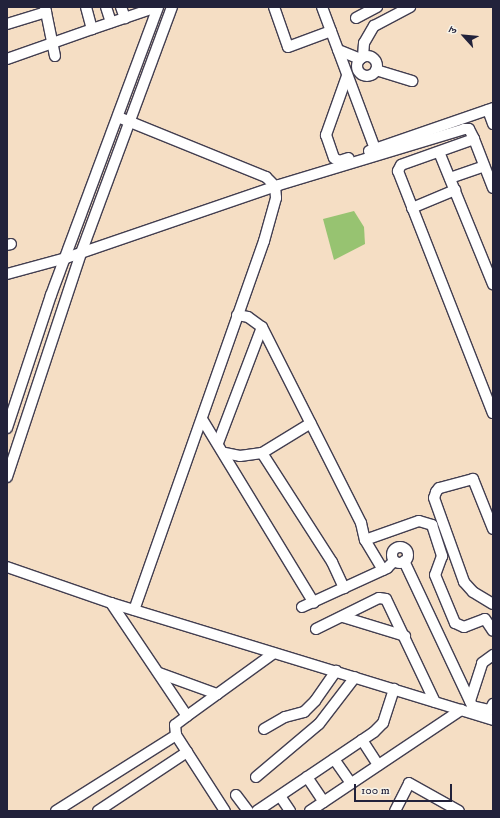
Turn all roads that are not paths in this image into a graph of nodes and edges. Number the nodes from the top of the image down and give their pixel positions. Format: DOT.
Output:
graph roads {
  1 [pos="86,7"];
  2 [pos="106,7"];
  3 [pos="121,7"];
  4 [pos="158,7"];
  5 [pos="172,7"];
  6 [pos="274,7"];
  7 [pos="322,7"];
  8 [pos="377,7"];
  9 [pos="410,7"];
  10 [pos="46,10"];
  11 [pos="125,18"];
  12 [pos="356,18"];
  13 [pos="111,22"];
  14 [pos="7,24"];
  15 [pos="92,29"];
  16 [pos="331,31"];
  17 [pos="52,44"];
  18 [pos="338,50"];
  19 [pos="55,56"];
  20 [pos="7,58"];
  21 [pos="362,58"];
  22 [pos="376,70"];
  23 [pos="361,74"];
  24 [pos="349,79"];
  25 [pos="412,81"];
  26 [pos="490,109"];
  27 [pos="118,117"];
  28 [pos="130,121"];
  29 [pos="493,124"];
  30 [pos="474,140"];
  31 [pos="375,149"];
  32 [pos="439,152"];
  33 [pos="484,166"];
  34 [pos="450,178"];
  35 [pos="275,186"];
  36 [pos="493,188"];
  37 [pos="455,190"];
  38 [pos="412,208"];
  39 [pos="81,253"];
  40 [pos="66,258"];
  41 [pos="490,267"];
  42 [pos="7,274"];
  43 [pos="493,284"];
  44 [pos="237,315"];
  45 [pos="262,327"];
  46 [pos="493,413"];
  47 [pos="202,420"];
  48 [pos="311,423"];
  49 [pos="7,428"];
  50 [pos="218,443"];
  51 [pos="262,453"];
  52 [pos="224,454"];
  53 [pos="7,477"];
  54 [pos="493,529"];
  55 [pos="365,540"];
  56 [pos="7,567"];
  57 [pos="383,570"];
  58 [pos="344,588"];
  59 [pos="111,603"];
  60 [pos="314,603"];
  61 [pos="493,604"];
  62 [pos="302,607"];
  63 [pos="134,610"];
  64 [pos="343,616"];
  65 [pos="316,629"];
  66 [pos="493,631"];
  67 [pos="405,636"];
  68 [pos="274,653"];
  69 [pos="493,655"];
  70 [pos="336,671"];
  71 [pos="159,673"];
  72 [pos="355,677"];
  73 [pos="394,689"];
  74 [pos="218,694"];
  75 [pos="315,701"];
  76 [pos="435,702"];
  77 [pos="493,704"];
  78 [pos="473,707"];
  79 [pos="461,710"];
  80 [pos="328,714"];
  81 [pos="187,716"];
  82 [pos="493,720"];
  83 [pos="264,729"];
  84 [pos="176,736"];
  85 [pos="362,740"];
  86 [pos="187,752"];
  87 [pos="334,759"];
  88 [pos="378,765"];
  89 [pos="256,777"];
  90 [pos="307,777"];
  91 [pos="351,783"];
  92 [pos="236,795"];
  93 [pos="280,796"];
  94 [pos="324,802"];
  95 [pos="57,811"];
  96 [pos="98,811"];
  97 [pos="225,811"];
  98 [pos="248,811"];
  99 [pos="257,811"];
  100 [pos="290,811"];
  101 [pos="310,811"];
  102 [pos="395,811"];
  103 [pos="460,811"];
  1 -- 15 [label="street"];
  2 -- 13 [label="street"];
  3 -- 11 [label="street"];
  4 -- 11 [label="street"];
  4 -- 27 [label="street"];
  5 -- 28 [label="street"];
  6 -- 16 [label="street"];
  7 -- 16 [label="street"];
  8 -- 12 [label="street"];
  9 -- 21 [label="street"];
  10 -- 14 [label="street"];
  10 -- 17 [label="street"];
  11 -- 13 [label="street"];
  13 -- 15 [label="street"];
  15 -- 17 [label="street"];
  16 -- 18 [label="street"];
  17 -- 19 [label="street"];
  17 -- 20 [label="street"];
  18 -- 21 [label="street"];
  18 -- 24 [label="street"];
  21 -- 22 [label="street"];
  21 -- 23 [label="street"];
  22 -- 23 [label="street"];
  22 -- 25 [label="street"];
  23 -- 24 [label="street"];
  24 -- 31 [label="street"];
  24 -- 31 [label="street"];
  26 -- 29 [label="street"];
  26 -- 31 [label="street"];
  27 -- 28 [label="street"];
  27 -- 40 [label="street"];
  28 -- 35 [label="street"];
  28 -- 39 [label="street"];
  30 -- 32 [label="street"];
  30 -- 33 [label="street"];
  30 -- 35 [label="street"];
  32 -- 34 [label="street"];
  32 -- 38 [label="street"];
  33 -- 34 [label="street"];
  33 -- 36 [label="street"];
  34 -- 37 [label="street"];
  35 -- 39 [label="street"];
  35 -- 44 [label="street"];
  37 -- 38 [label="street"];
  37 -- 41 [label="street"];
  38 -- 46 [label="street"];
  39 -- 40 [label="street"];
  39 -- 53 [label="street"];
  40 -- 42 [label="street"];
  40 -- 49 [label="street"];
  41 -- 43 [label="street"];
  44 -- 45 [label="street"];
  44 -- 47 [label="street"];
  45 -- 48 [label="street"];
  45 -- 50 [label="street"];
  47 -- 50 [label="street"];
  47 -- 63 [label="street"];
  48 -- 51 [label="street"];
  48 -- 55 [label="street"];
  50 -- 52 [label="street"];
  51 -- 52 [label="street"];
  51 -- 58 [label="street"];
  52 -- 60 [label="street"];
  54 -- 61 [label="street"];
  55 -- 57 [label="street"];
  55 -- 66 [label="street"];
  56 -- 59 [label="street"];
  57 -- 58 [label="street"];
  57 -- 78 [label="street"];
  58 -- 60 [label="street"];
  59 -- 63 [label="street"];
  59 -- 71 [label="street"];
  60 -- 62 [label="street"];
  63 -- 68 [label="street"];
  64 -- 65 [label="street"];
  64 -- 67 [label="street"];
  64 -- 67 [label="street"];
  67 -- 76 [label="street"];
  68 -- 70 [label="street"];
  68 -- 74 [label="street"];
  69 -- 78 [label="street"];
  70 -- 72 [label="street"];
  70 -- 75 [label="street"];
  71 -- 74 [label="street"];
  71 -- 81 [label="street"];
  72 -- 73 [label="street"];
  72 -- 80 [label="street"];
  73 -- 76 [label="street"];
  73 -- 85 [label="street"];
  74 -- 81 [label="street"];
  75 -- 80 [label="street"];
  75 -- 83 [label="street"];
  76 -- 79 [label="street"];
  77 -- 78 [label="street"];
  78 -- 79 [label="street"];
  78 -- 82 [label="street"];
  79 -- 88 [label="street"];
  80 -- 89 [label="street"];
  81 -- 84 [label="street"];
  84 -- 86 [label="street"];
  84 -- 95 [label="street"];
  85 -- 87 [label="street"];
  85 -- 88 [label="street"];
  86 -- 96 [label="street"];
  86 -- 97 [label="street"];
  87 -- 90 [label="street"];
  87 -- 91 [label="street"];
  88 -- 91 [label="street"];
  90 -- 93 [label="street"];
  90 -- 94 [label="street"];
  91 -- 94 [label="street"];
  92 -- 98 [label="street"];
  93 -- 99 [label="street"];
  93 -- 100 [label="street"];
  94 -- 101 [label="street"];
  102 -- 103 [label="street"];
}
